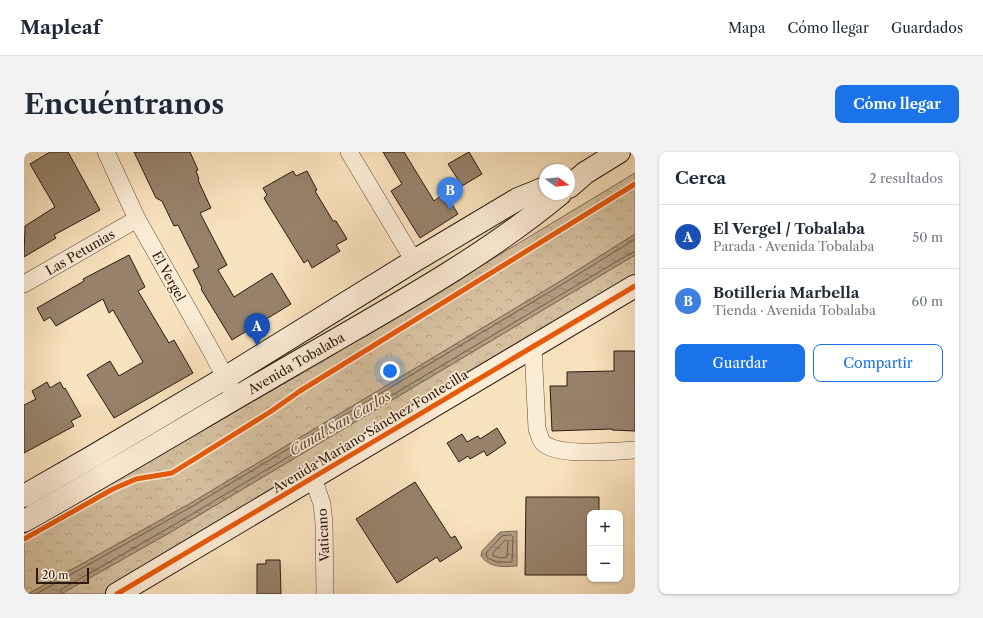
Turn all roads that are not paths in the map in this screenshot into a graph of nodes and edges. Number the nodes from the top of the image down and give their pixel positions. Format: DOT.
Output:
graph roads {
  1 [pos="106,152"];
  2 [pos="349,152"];
  3 [pos="619,152"];
  4 [pos="575,179"];
  5 [pos="539,190"];
  6 [pos="553,200"];
  7 [pos="137,219"];
  8 [pos="414,261"];
  9 [pos="24,284"];
  10 [pos="635,286"];
  11 [pos="533,347"];
  12 [pos="225,378"];
  13 [pos="236,398"];
  14 [pos="635,450"];
  15 [pos="312,478"];
  16 [pos="24,496"];
  17 [pos="24,521"];
  18 [pos="117,594"];
  19 [pos="325,594"];
  1 -- 7 [label="street, El Vergel"];
  2 -- 8 [label="street"];
  3 -- 4 [label="main road"];
  5 -- 8 [label="main road, Avenida Tobalaba"];
  6 -- 13 [label="main road, Avenida Tobalaba"];
  7 -- 9 [label="street, Las Petunias"];
  7 -- 12 [label="street, El Vergel"];
  8 -- 12 [label="main road, Avenida Tobalaba"];
  10 -- 11 [label="main road, Avenida Mariano Sánchez Fontecilla"];
  11 -- 14 [label="street"];
  11 -- 15 [label="main road, Avenida Mariano Sánchez Fontecilla"];
  12 -- 13 [label="street, El Vergel"];
  12 -- 16 [label="main road, Avenida Tobalaba"];
  13 -- 17 [label="main road, Avenida Tobalaba"];
  15 -- 18 [label="main road, Avenida Mariano Sánchez Fontecilla"];
  15 -- 19 [label="street, Vaticano"];
}
